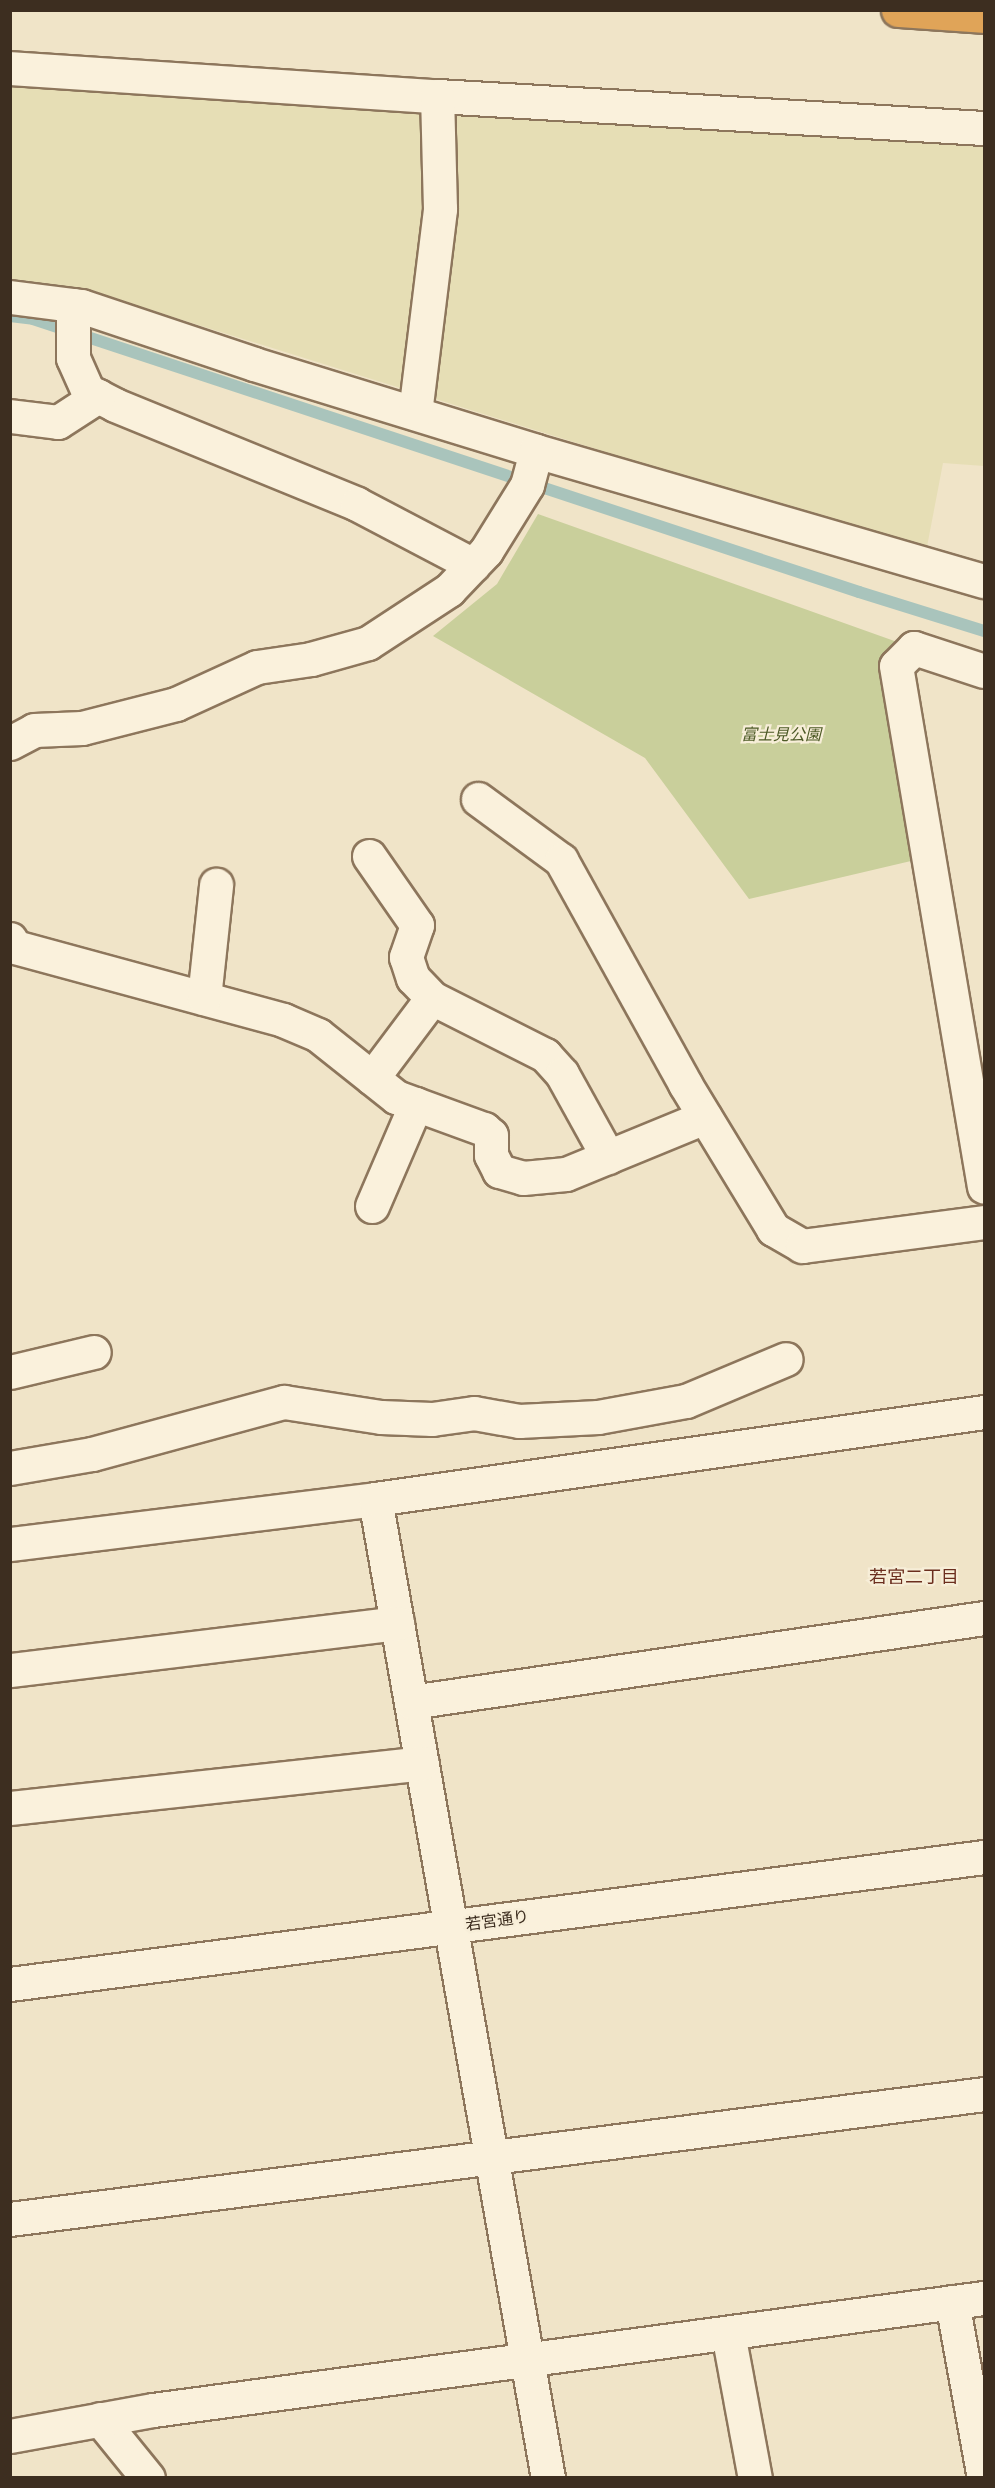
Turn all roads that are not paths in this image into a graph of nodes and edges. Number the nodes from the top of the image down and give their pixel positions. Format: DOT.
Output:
graph roads {
  1 [pos="898,10"];
  2 [pos="984,16"];
  3 [pos="10,68"];
  4 [pos="437,96"];
  5 [pos="984,128"];
  6 [pos="10,297"];
  7 [pos="73,305"];
  8 [pos="98,396"];
  9 [pos="415,413"];
  10 [pos="10,416"];
  11 [pos="536,451"];
  12 [pos="473,565"];
  13 [pos="984,581"];
  14 [pos="984,671"];
  15 [pos="10,743"];
  16 [pos="478,800"];
  17 [pos="369,856"];
  18 [pos="216,885"];
  19 [pos="10,939"];
  20 [pos="204,998"];
  21 [pos="432,998"];
  22 [pos="372,1078"];
  23 [pos="416,1104"];
  24 [pos="705,1117"];
  25 [pos="608,1157"];
  26 [pos="984,1187"];
  27 [pos="372,1206"];
  28 [pos="984,1222"];
  29 [pos="94,1352"];
  30 [pos="786,1359"];
  31 [pos="10,1372"];
  32 [pos="984,1412"];
  33 [pos="10,1467"];
  34 [pos="375,1499"];
  35 [pos="10,1544"];
  36 [pos="984,1618"];
  37 [pos="397,1623"];
  38 [pos="10,1670"];
  39 [pos="411,1702"];
  40 [pos="422,1763"];
  41 [pos="10,1809"];
  42 [pos="984,1857"];
  43 [pos="451,1926"];
  44 [pos="10,1984"];
  45 [pos="984,2094"];
  46 [pos="491,2156"];
  47 [pos="10,2219"];
  48 [pos="984,2298"];
  49 [pos="952,2302"];
  50 [pos="728,2332"];
  51 [pos="527,2359"];
  52 [pos="100,2419"];
  53 [pos="10,2436"];
  54 [pos="148,2478"];
  55 [pos="548,2478"];
  56 [pos="755,2478"];
  57 [pos="984,2478"];
  1 -- 2 [label="highway"];
  3 -- 4 [label="street"];
  4 -- 5 [label="street"];
  4 -- 9 [label="street"];
  6 -- 7 [label="street"];
  7 -- 8 [label="street"];
  7 -- 9 [label="street"];
  8 -- 10 [label="street"];
  8 -- 12 [label="street"];
  9 -- 11 [label="street"];
  11 -- 12 [label="street"];
  11 -- 13 [label="street"];
  12 -- 15 [label="street"];
  14 -- 26 [label="street"];
  16 -- 24 [label="street"];
  17 -- 21 [label="street"];
  18 -- 20 [label="street"];
  19 -- 20 [label="street"];
  20 -- 22 [label="street"];
  21 -- 22 [label="street"];
  21 -- 25 [label="street"];
  22 -- 23 [label="street"];
  23 -- 25 [label="street"];
  23 -- 27 [label="street"];
  24 -- 25 [label="street"];
  24 -- 28 [label="street"];
  29 -- 31 [label="street"];
  30 -- 33 [label="street"];
  32 -- 34 [label="street"];
  34 -- 35 [label="street"];
  34 -- 37 [label="street"];
  36 -- 39 [label="street"];
  37 -- 38 [label="street"];
  37 -- 39 [label="street"];
  39 -- 40 [label="street"];
  40 -- 41 [label="street"];
  40 -- 43 [label="street"];
  42 -- 43 [label="street, 若宮通り"];
  43 -- 44 [label="street, 若宮通り"];
  43 -- 46 [label="street"];
  45 -- 46 [label="street"];
  46 -- 47 [label="street"];
  46 -- 51 [label="street"];
  48 -- 49 [label="street"];
  49 -- 50 [label="street"];
  49 -- 57 [label="street"];
  50 -- 51 [label="street"];
  50 -- 56 [label="street"];
  51 -- 52 [label="street"];
  51 -- 55 [label="street"];
  52 -- 53 [label="street"];
  52 -- 54 [label="street"];
}
